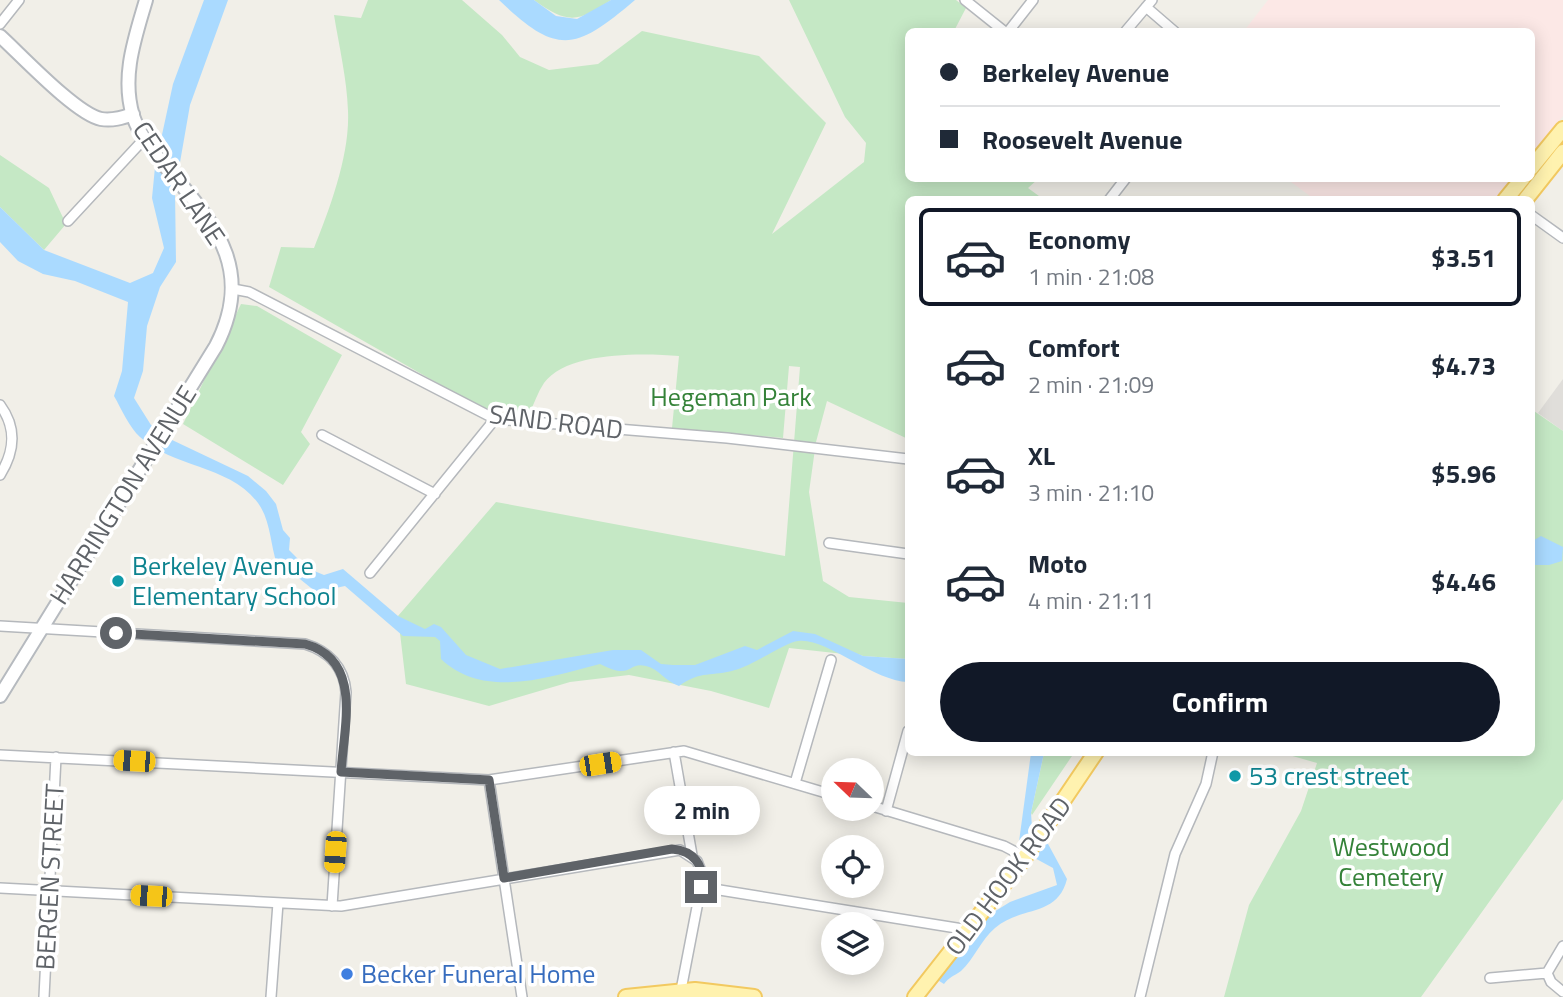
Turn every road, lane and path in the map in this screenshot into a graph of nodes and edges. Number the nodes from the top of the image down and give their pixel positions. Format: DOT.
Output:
graph roads {
  1 [pos="19,0"];
  2 [pos="146,0"];
  3 [pos="965,0"];
  4 [pos="1033,0"];
  5 [pos="1149,3"];
  6 [pos="0,24"];
  7 [pos="1001,28"];
  8 [pos="1009,28"];
  9 [pos="1128,28"];
  10 [pos="1171,28"];
  11 [pos="0,36"];
  12 [pos="133,114"];
  13 [pos="1563,128"];
  14 [pos="145,138"];
  15 [pos="1563,152"];
  16 [pos="1535,163"];
  17 [pos="1123,182"];
  18 [pos="1520,182"];
  19 [pos="1112,196"];
  20 [pos="1509,196"];
  21 [pos="1528,196"];
  22 [pos="1535,218"];
  23 [pos="68,222"];
  24 [pos="1563,237"];
  25 [pos="233,289"];
  26 [pos="0,405"];
  27 [pos="495,419"];
  28 [pos="323,435"];
  29 [pos="905,458"];
  30 [pos="0,475"];
  31 [pos="435,494"];
  32 [pos="829,543"];
  33 [pos="905,554"];
  34 [pos="370,573"];
  35 [pos="0,626"];
  36 [pos="40,629"];
  37 [pos="831,660"];
  38 [pos="0,696"];
  39 [pos="905,743"];
  40 [pos="674,751"];
  41 [pos="0,755"];
  42 [pos="1093,756"];
  43 [pos="1212,756"];
  44 [pos="56,757"];
  45 [pos="341,772"];
  46 [pos="489,780"];
  47 [pos="795,783"];
  48 [pos="821,791"];
  49 [pos="886,811"];
  50 [pos="692,855"];
  51 [pos="1025,857"];
  52 [pos="504,878"];
  53 [pos="701,887"];
  54 [pos="0,888"];
  55 [pos="49,890"];
  56 [pos="278,903"];
  57 [pos="332,906"];
  58 [pos="970,930"];
  59 [pos="1563,946"];
  60 [pos="1547,973"];
  61 [pos="1490,978"];
  62 [pos="681,990"];
  63 [pos="928,990"];
  64 [pos="1563,992"];
  65 [pos="44,997"];
  66 [pos="271,997"];
  67 [pos="522,997"];
  68 [pos="626,997"];
  69 [pos="754,997"];
  70 [pos="915,997"];
  71 [pos="1140,997"];
  1 -- 6 [label="street"];
  2 -- 12 [label="street"];
  3 -- 7 [label="street"];
  4 -- 8 [label="street"];
  5 -- 9 [label="street"];
  5 -- 10 [label="street"];
  11 -- 12 [label="street, CEDAR LANE"];
  12 -- 14 [label="street, CEDAR LANE"];
  13 -- 16 [label="main road"];
  14 -- 23 [label="street"];
  14 -- 25 [label="street, CEDAR LANE"];
  15 -- 21 [label="main road"];
  17 -- 19 [label="street"];
  18 -- 20 [label="main road"];
  22 -- 24 [label="street"];
  25 -- 27 [label="street, SAND ROAD"];
  25 -- 36 [label="street, HARRINGTON AVENUE"];
  26 -- 30 [label="street"];
  27 -- 29 [label="street, SAND ROAD"];
  27 -- 31 [label="street"];
  28 -- 31 [label="street"];
  31 -- 34 [label="street"];
  32 -- 33 [label="street"];
  35 -- 36 [label="street"];
  36 -- 38 [label="street, HARRINGTON AVENUE"];
  36 -- 45 [label="street"];
  37 -- 47 [label="street"];
  39 -- 49 [label="street"];
  40 -- 46 [label="street"];
  40 -- 47 [label="street"];
  40 -- 50 [label="street"];
  41 -- 44 [label="street"];
  42 -- 51 [label="main road, OLD HOOK ROAD"];
  43 -- 71 [label="street"];
  44 -- 45 [label="street"];
  44 -- 55 [label="street, BERGEN STREET"];
  45 -- 46 [label="street"];
  45 -- 57 [label="street"];
  46 -- 52 [label="street"];
  47 -- 48 [label="street"];
  49 -- 51 [label="street"];
  50 -- 52 [label="street"];
  50 -- 53 [label="street"];
  51 -- 58 [label="main road, OLD HOOK ROAD"];
  52 -- 57 [label="street"];
  52 -- 67 [label="street"];
  53 -- 58 [label="street"];
  53 -- 62 [label="street"];
  54 -- 55 [label="street"];
  55 -- 56 [label="street"];
  55 -- 65 [label="street, BERGEN STREET"];
  56 -- 57 [label="street"];
  56 -- 66 [label="street"];
  58 -- 63 [label="main road, OLD HOOK ROAD"];
  59 -- 60 [label="street"];
  60 -- 61 [label="street"];
  60 -- 64 [label="street"];
  62 -- 68 [label="main road"];
  62 -- 69 [label="main road"];
  63 -- 70 [label="main road, OLD HOOK ROAD"];
}
